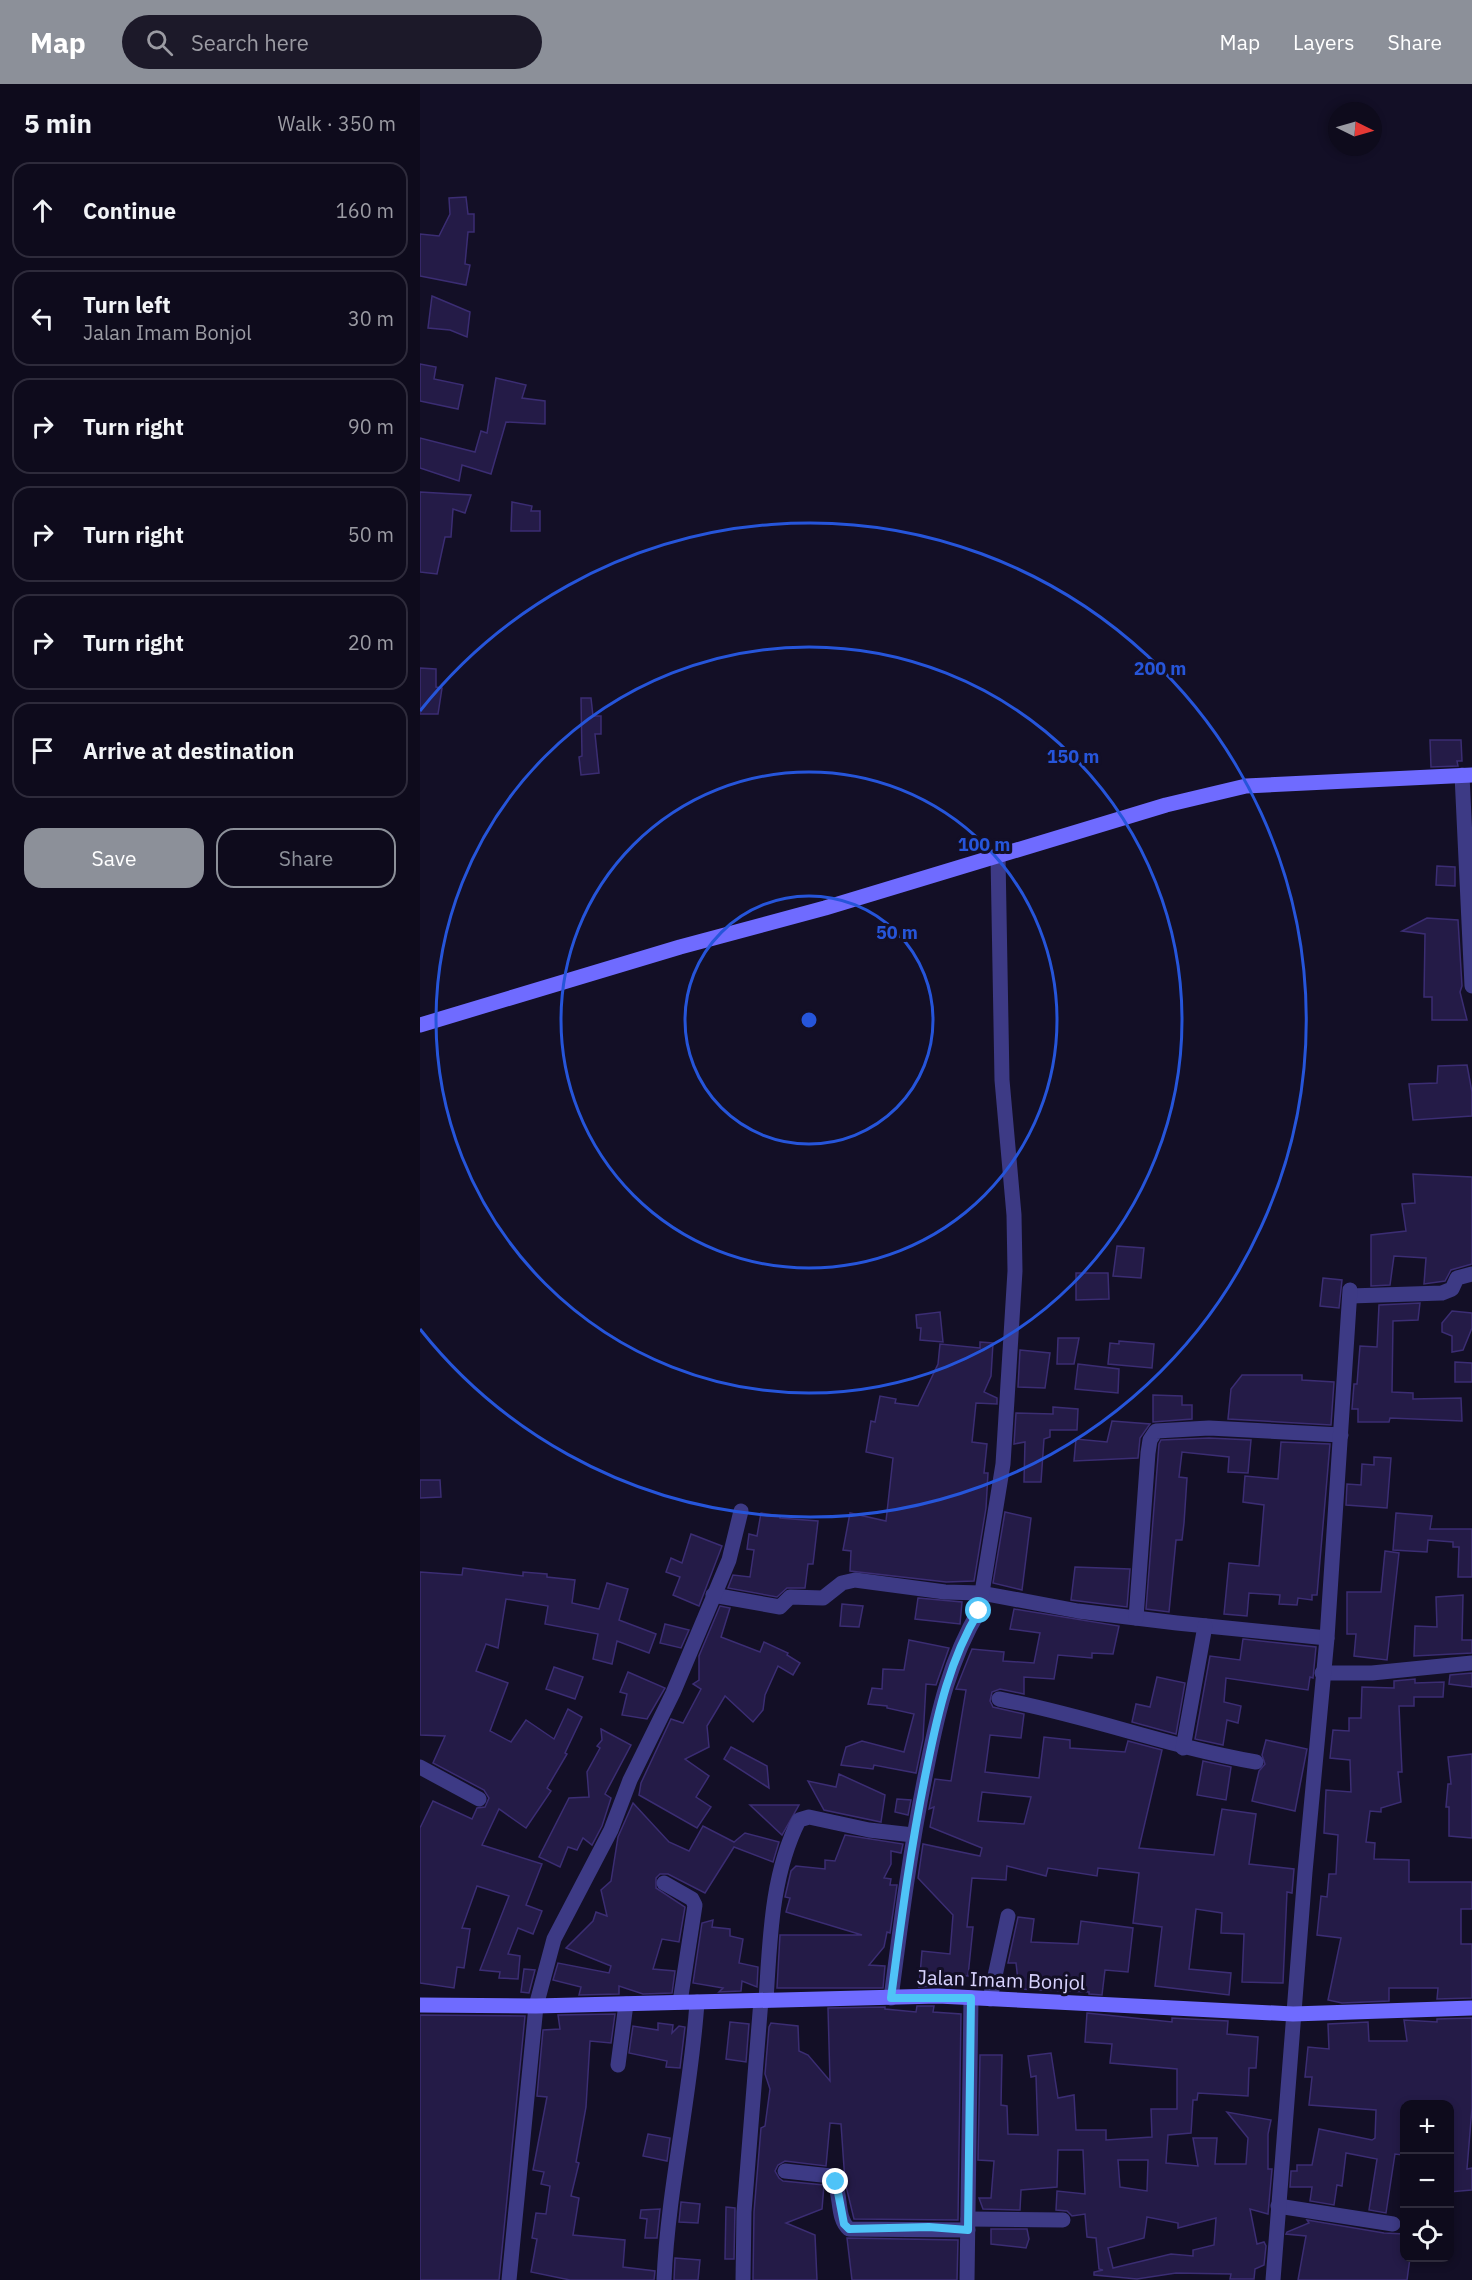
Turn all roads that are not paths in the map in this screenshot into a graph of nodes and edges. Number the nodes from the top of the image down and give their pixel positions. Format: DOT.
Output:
graph roads {
  1 [pos="1467,775"];
  2 [pos="998,856"];
  3 [pos="1472,986"];
  4 [pos="420,1025"];
  5 [pos="1472,1274"];
  6 [pos="1341,1435"];
  7 [pos="741,1511"];
  8 [pos="981,1593"];
  9 [pos="713,1595"];
  10 [pos="1136,1618"];
  11 [pos="1205,1626"];
  12 [pos="1327,1638"];
  13 [pos="1472,1663"];
  14 [pos="1322,1673"];
  15 [pos="999,1699"];
  16 [pos="1183,1748"];
  17 [pos="1256,1762"];
  18 [pos="420,1767"];
  19 [pos="479,1799"];
  20 [pos="913,1835"];
  21 [pos="664,1883"];
  22 [pos="1008,1916"];
  23 [pos="891,1998"];
  24 [pos="971,1998"];
  25 [pos="990,1999"];
  26 [pos="764,2000"];
  27 [pos="680,2002"];
  28 [pos="697,2002"];
  29 [pos="626,2004"];
  30 [pos="420,2005"];
  31 [pos="536,2006"];
  32 [pos="1472,2008"];
  33 [pos="1293,2014"];
  34 [pos="618,2065"];
  35 [pos="785,2171"];
  36 [pos="1278,2206"];
  37 [pos="1063,2220"];
  38 [pos="968,2224"];
  39 [pos="1393,2224"];
  40 [pos="509,2280"];
  41 [pos="664,2280"];
  42 [pos="743,2280"];
  43 [pos="967,2280"];
  44 [pos="1273,2280"];
  1 -- 2 [label="street"];
  1 -- 3 [label="street"];
  2 -- 4 [label="street"];
  2 -- 8 [label="street"];
  5 -- 6 [label="street"];
  6 -- 10 [label="street"];
  6 -- 12 [label="street"];
  7 -- 9 [label="street"];
  8 -- 9 [label="street"];
  8 -- 10 [label="street"];
  8 -- 20 [label="street"];
  9 -- 31 [label="street"];
  10 -- 11 [label="street"];
  11 -- 12 [label="street"];
  11 -- 16 [label="street"];
  12 -- 14 [label="street"];
  13 -- 14 [label="street"];
  14 -- 33 [label="street"];
  15 -- 16 [label="street"];
  16 -- 17 [label="street"];
  18 -- 19 [label="street"];
  20 -- 23 [label="street"];
  20 -- 26 [label="street"];
  21 -- 27 [label="street"];
  22 -- 25 [label="street"];
  23 -- 24 [label="street, Jalan Imam Bonjol"];
  23 -- 26 [label="street, Jalan Imam Bonjol"];
  24 -- 25 [label="street, Jalan Imam Bonjol"];
  24 -- 38 [label="street"];
  25 -- 33 [label="street, Jalan Imam Bonjol"];
  26 -- 28 [label="street, Jalan Imam Bonjol"];
  26 -- 42 [label="street"];
  27 -- 28 [label="street, Jalan Imam Bonjol"];
  27 -- 29 [label="street, Jalan Imam Bonjol"];
  28 -- 41 [label="street"];
  29 -- 31 [label="street, Jalan Imam Bonjol"];
  29 -- 34 [label="street"];
  30 -- 31 [label="street, Jalan Imam Bonjol"];
  31 -- 40 [label="street"];
  32 -- 33 [label="street, Jalan Imam Bonjol"];
  33 -- 36 [label="street"];
  35 -- 38 [label="street"];
  36 -- 39 [label="street"];
  36 -- 44 [label="street"];
  37 -- 38 [label="street"];
  38 -- 43 [label="street"];
}
